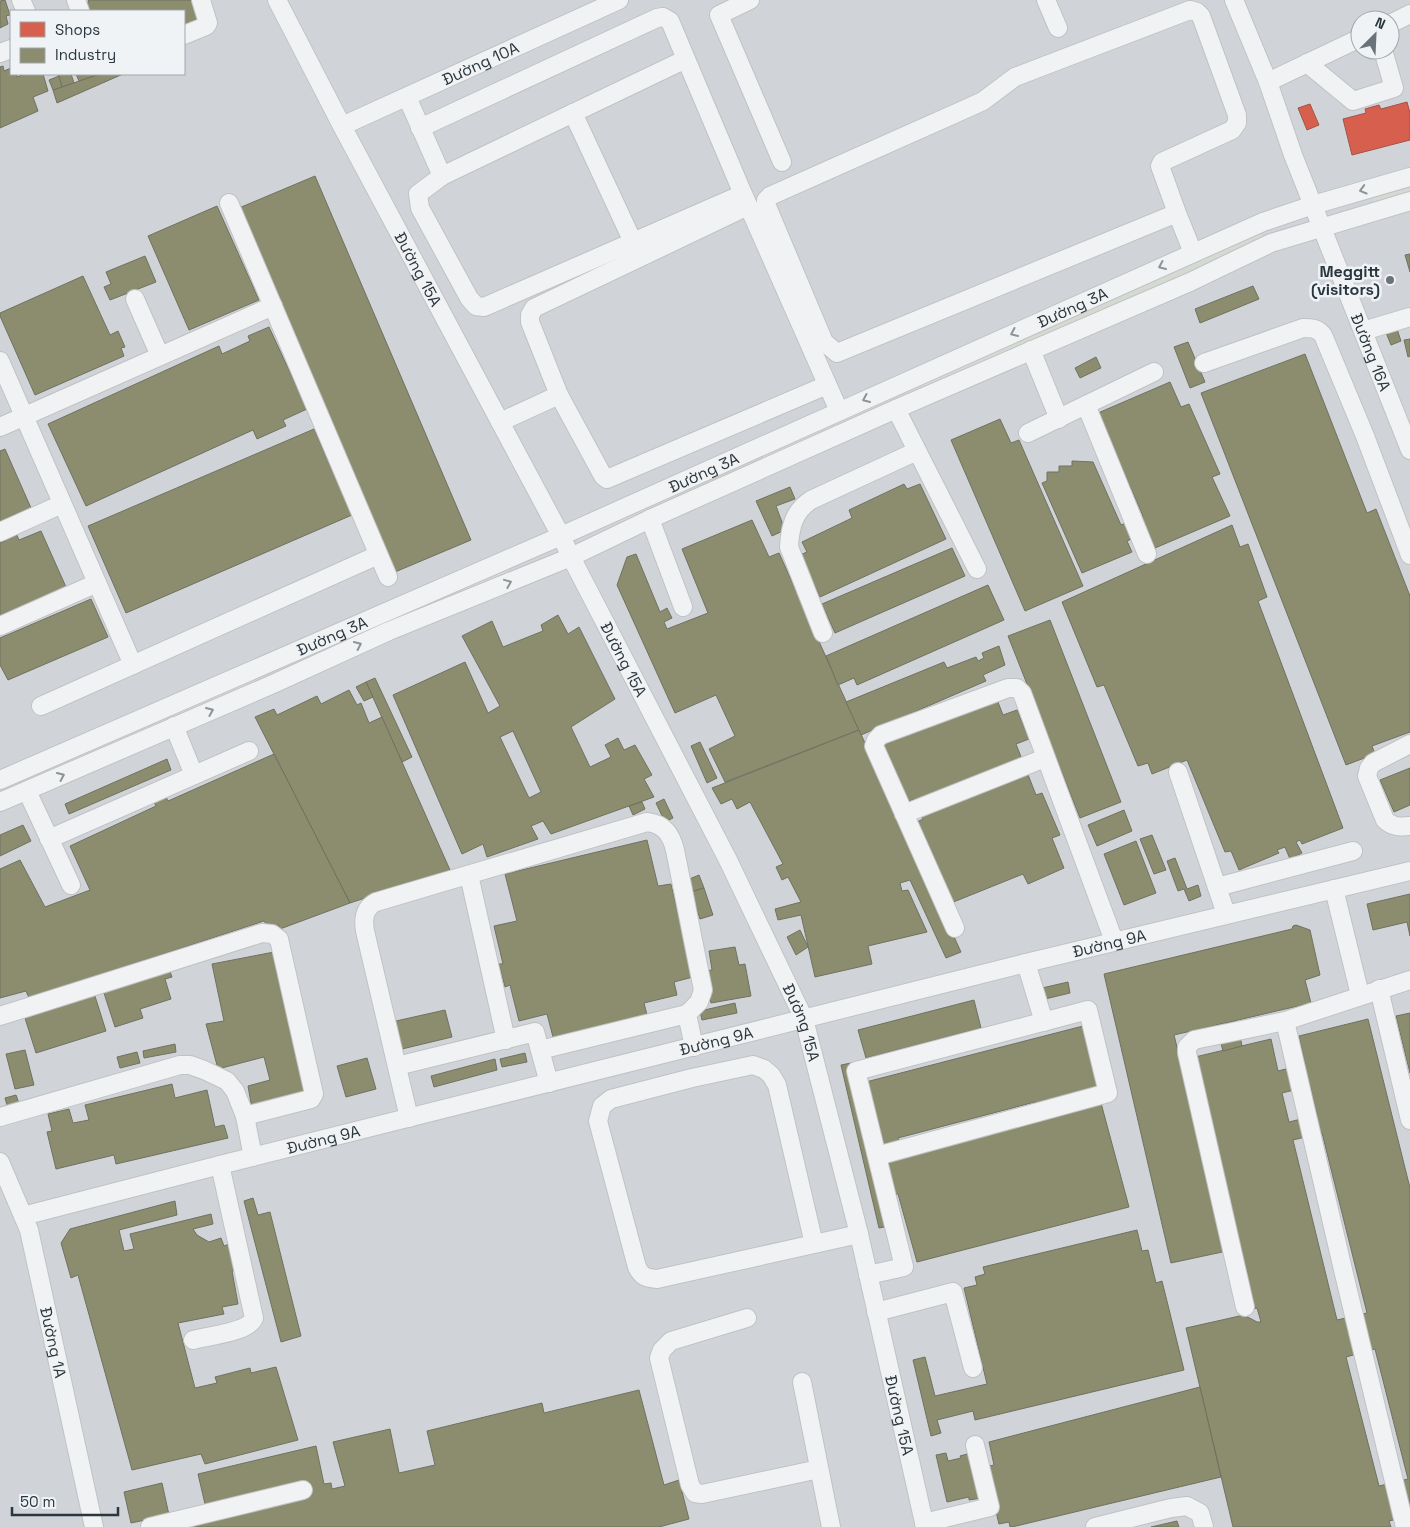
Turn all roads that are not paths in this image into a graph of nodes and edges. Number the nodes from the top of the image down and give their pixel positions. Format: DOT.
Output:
graph roads {
  1 [pos="201,0"];
  2 [pos="277,0"];
  3 [pos="619,0"];
  4 [pos="750,0"];
  5 [pos="1046,0"];
  6 [pos="1234,0"];
  7 [pos="721,6"];
  8 [pos="1058,28"];
  9 [pos="185,35"];
  10 [pos="1350,43"];
  11 [pos="686,59"];
  12 [pos="1386,60"];
  13 [pos="1308,63"];
  14 [pos="1268,82"];
  15 [pos="407,97"];
  16 [pos="573,113"];
  17 [pos="342,126"];
  18 [pos="420,128"];
  19 [pos="782,162"];
  20 [pos="442,176"];
  21 [pos="1410,177"];
  22 [pos="746,200"];
  23 [pos="1410,201"];
  24 [pos="229,202"];
  25 [pos="1313,205"];
  26 [pos="1177,213"];
  27 [pos="1322,226"];
  28 [pos="634,242"];
  29 [pos="1193,253"];
  30 [pos="135,299"];
  31 [pos="273,306"];
  32 [pos="1410,317"];
  33 [pos="1364,331"];
  34 [pos="1031,350"];
  35 [pos="160,356"];
  36 [pos="0,361"];
  37 [pos="1204,363"];
  38 [pos="1154,372"];
  39 [pos="827,385"];
  40 [pos="559,395"];
  41 [pos="1086,405"];
  42 [pos="896,409"];
  43 [pos="839,410"];
  44 [pos="24,416"];
  45 [pos="1059,419"];
  46 [pos="500,422"];
  47 [pos="0,427"];
  48 [pos="1028,433"];
  49 [pos="1410,450"];
  50 [pos="917,451"];
  51 [pos="62,504"];
  52 [pos="650,519"];
  53 [pos="0,532"];
  54 [pos="561,536"];
  55 [pos="1147,554"];
  56 [pos="378,556"];
  57 [pos="1410,556"];
  58 [pos="570,557"];
  59 [pos="977,569"];
  60 [pos="388,577"];
  61 [pos="96,583"];
  62 [pos="683,607"];
  63 [pos="0,626"];
  64 [pos="823,633"];
  65 [pos="133,665"];
  66 [pos="41,706"];
  67 [pos="174,726"];
  68 [pos="1410,744"];
  69 [pos="249,751"];
  70 [pos="1045,758"];
  71 [pos="1178,772"];
  72 [pos="194,775"];
  73 [pos="0,780"];
  74 [pos="26,791"];
  75 [pos="0,802"];
  76 [pos="904,814"];
  77 [pos="1410,826"];
  78 [pos="49,839"];
  79 [pos="1353,851"];
  80 [pos="1410,871"];
  81 [pos="469,875"];
  82 [pos="71,886"];
  83 [pos="1217,887"];
  84 [pos="1334,889"];
  85 [pos="1226,914"];
  86 [pos="955,928"];
  87 [pos="1114,941"];
  88 [pos="1026,963"];
  89 [pos="1410,980"];
  90 [pos="1379,989"];
  91 [pos="1360,995"];
  92 [pos="687,1014"];
  93 [pos="0,1016"];
  94 [pos="804,1019"];
  95 [pos="1285,1021"];
  96 [pos="1044,1022"];
  97 [pos="506,1040"];
  98 [pos="694,1047"];
  99 [pos="540,1050"];
  100 [pos="397,1066"];
  101 [pos="549,1083"];
  102 [pos="245,1116"];
  103 [pos="0,1117"];
  104 [pos="409,1118"];
  105 [pos="1410,1120"];
  106 [pos="253,1156"];
  107 [pos="877,1156"];
  108 [pos="0,1162"];
  109 [pos="220,1165"];
  110 [pos="23,1216"];
  111 [pos="859,1234"];
  112 [pos="814,1244"];
  113 [pos="868,1275"];
  114 [pos="1245,1307"];
  115 [pos="876,1312"];
  116 [pos="747,1318"];
  117 [pos="193,1340"];
  118 [pos="973,1368"];
  119 [pos="802,1382"];
  120 [pos="975,1445"];
  121 [pos="819,1468"];
  122 [pos="303,1490"];
  123 [pos="169,1525"];
  124 [pos="925,1525"];
  125 [pos="94,1527"];
  126 [pos="150,1527"];
  127 [pos="831,1527"];
  128 [pos="1095,1527"];
  129 [pos="1204,1527"];
  130 [pos="1405,1527"];
  1 -- 9 [label="street"];
  2 -- 17 [label="street, Đường 15A"];
  3 -- 15 [label="street, Đường 10A"];
  4 -- 7 [label="street"];
  5 -- 8 [label="street"];
  6 -- 14 [label="street"];
  7 -- 19 [label="street"];
  10 -- 13 [label="street"];
  11 -- 16 [label="street"];
  11 -- 18 [label="street"];
  11 -- 22 [label="street"];
  12 -- 13 [label="street"];
  13 -- 14 [label="street"];
  14 -- 25 [label="street"];
  15 -- 17 [label="street, Đường 10A"];
  15 -- 18 [label="street"];
  16 -- 20 [label="street"];
  16 -- 28 [label="street"];
  17 -- 46 [label="street, Đường 15A"];
  18 -- 20 [label="street"];
  20 -- 28 [label="street"];
  21 -- 25 [label="street, Đường 3A, one-way"];
  22 -- 28 [label="street"];
  22 -- 39 [label="street"];
  22 -- 40 [label="street"];
  23 -- 27 [label="street, Đường 3A"];
  24 -- 31 [label="street"];
  25 -- 27 [label="street, Đường 16A"];
  25 -- 29 [label="street, Đường 3A"];
  26 -- 26 [label="street"];
  26 -- 29 [label="street"];
  27 -- 33 [label="street, Đường 16A"];
  27 -- 34 [label="street, Đường 3A"];
  29 -- 43 [label="street, Đường 3A, one-way"];
  30 -- 35 [label="street"];
  31 -- 35 [label="street"];
  31 -- 56 [label="street"];
  32 -- 33 [label="street"];
  33 -- 49 [label="street, Đường 16A"];
  34 -- 42 [label="street, Đường 3A"];
  34 -- 45 [label="street"];
  35 -- 44 [label="street"];
  36 -- 44 [label="street"];
  37 -- 57 [label="street"];
  38 -- 41 [label="street"];
  39 -- 40 [label="street"];
  39 -- 43 [label="street"];
  40 -- 46 [label="street"];
  41 -- 45 [label="street"];
  41 -- 55 [label="street"];
  42 -- 50 [label="street"];
  42 -- 52 [label="street, Đường 3A"];
  43 -- 54 [label="street, Đường 3A"];
  44 -- 47 [label="street"];
  44 -- 51 [label="street"];
  45 -- 48 [label="street"];
  46 -- 54 [label="street, Đường 15A"];
  50 -- 59 [label="street"];
  50 -- 64 [label="street"];
  51 -- 53 [label="street"];
  51 -- 61 [label="street"];
  52 -- 58 [label="street, Đường 3A"];
  52 -- 62 [label="street"];
  54 -- 58 [label="street, Đường 15A"];
  54 -- 73 [label="street, Đường 3A"];
  56 -- 60 [label="street"];
  56 -- 65 [label="street"];
  67 -- 58 [label="street, Đường 3A, one-way"];
  58 -- 94 [label="street, Đường 15A"];
  61 -- 63 [label="street"];
  61 -- 65 [label="street"];
  65 -- 66 [label="street"];
  67 -- 72 [label="street"];
  74 -- 67 [label="street, Đường 3A, one-way"];
  68 -- 77 [label="street"];
  69 -- 72 [label="street"];
  70 -- 76 [label="street"];
  70 -- 76 [label="street"];
  70 -- 87 [label="street"];
  71 -- 83 [label="street"];
  72 -- 78 [label="street"];
  74 -- 75 [label="street, Đường 3A"];
  74 -- 78 [label="street"];
  76 -- 86 [label="street"];
  78 -- 82 [label="street"];
  79 -- 83 [label="street"];
  80 -- 84 [label="street, Đường 9A"];
  81 -- 92 [label="street"];
  81 -- 97 [label="street"];
  81 -- 100 [label="street"];
  83 -- 85 [label="street"];
  84 -- 85 [label="street, Đường 9A"];
  84 -- 91 [label="street"];
  85 -- 87 [label="street, Đường 9A"];
  87 -- 88 [label="street, Đường 9A"];
  88 -- 94 [label="street, Đường 9A"];
  88 -- 96 [label="street"];
  89 -- 90 [label="street"];
  90 -- 91 [label="street"];
  90 -- 105 [label="street"];
  91 -- 95 [label="street"];
  92 -- 98 [label="street"];
  92 -- 99 [label="street"];
  93 -- 102 [label="street"];
  94 -- 98 [label="street, Đường 9A"];
  94 -- 111 [label="street, Đường 15A"];
  95 -- 114 [label="street"];
  95 -- 130 [label="street"];
  96 -- 107 [label="street"];
  96 -- 107 [label="street"];
  97 -- 99 [label="street"];
  97 -- 100 [label="street"];
  98 -- 101 [label="street, Đường 9A"];
  99 -- 101 [label="street"];
  100 -- 104 [label="street"];
  101 -- 104 [label="street, Đường 9A"];
  102 -- 103 [label="street"];
  102 -- 106 [label="street"];
  104 -- 106 [label="street, Đường 9A"];
  106 -- 109 [label="street, Đường 9A"];
  107 -- 113 [label="street"];
  108 -- 110 [label="street, Đường 1A"];
  109 -- 110 [label="street, Đường 9A"];
  109 -- 117 [label="street"];
  110 -- 125 [label="street, Đường 1A"];
  111 -- 112 [label="street"];
  111 -- 113 [label="street, Đường 15A"];
  112 -- 112 [label="street"];
  113 -- 115 [label="street, Đường 15A"];
  115 -- 118 [label="street"];
  115 -- 124 [label="street, Đường 15A"];
  116 -- 121 [label="street"];
  119 -- 121 [label="street"];
  120 -- 124 [label="street"];
  121 -- 127 [label="street"];
  122 -- 123 [label="street"];
  123 -- 126 [label="street"];
  128 -- 129 [label="street"];
}
